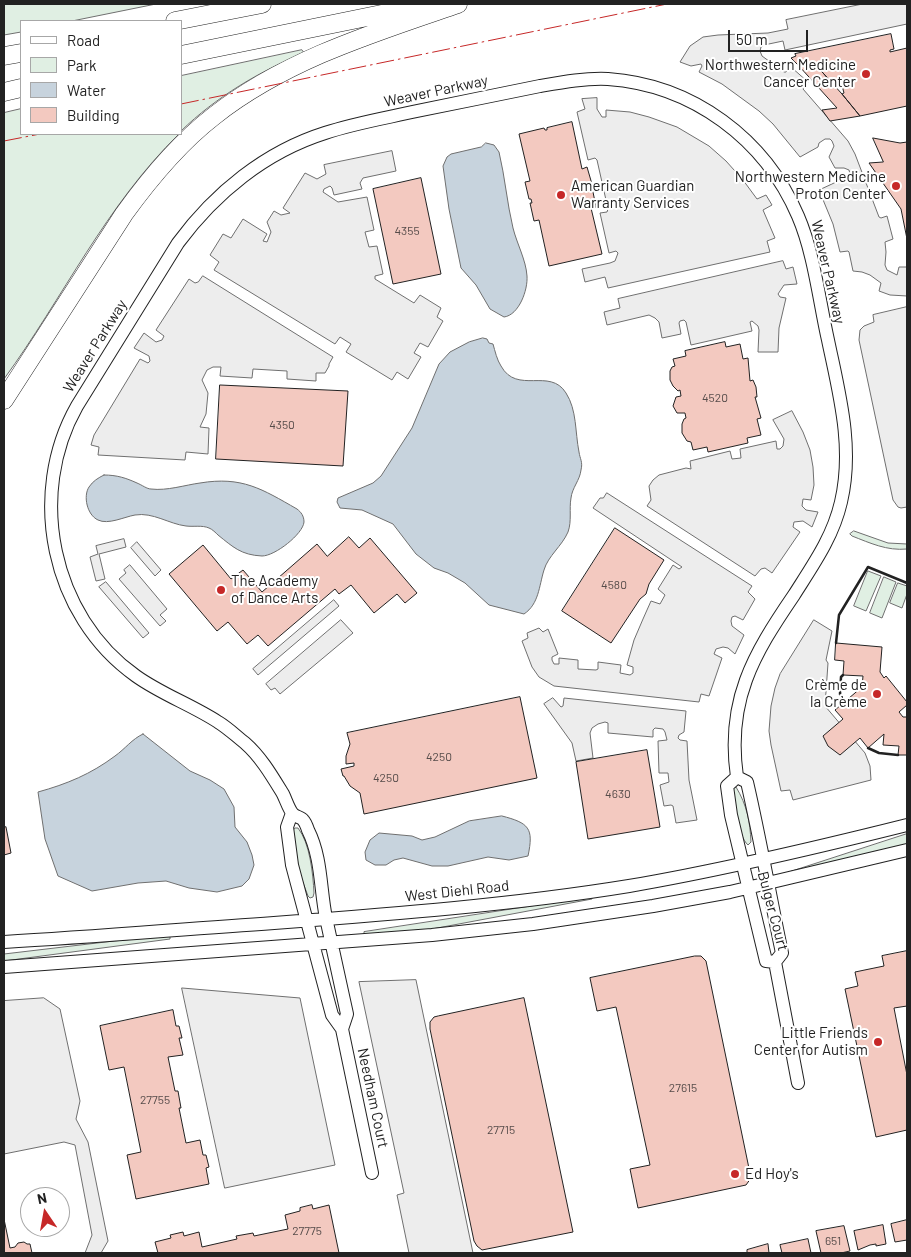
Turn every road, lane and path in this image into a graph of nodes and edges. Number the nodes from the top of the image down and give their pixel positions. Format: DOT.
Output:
graph roads {
  1 [pos="262,4"];
  2 [pos="431,4"];
  3 [pos="458,4"];
  4 [pos="180,20"];
  5 [pos="20,53"];
  6 [pos="182,55"];
  7 [pos="4,56"];
  8 [pos="20,88"];
  9 [pos="4,92"];
  10 [pos="4,400"];
  11 [pos="737,776"];
  12 [pos="292,814"];
  13 [pos="907,825"];
  14 [pos="907,850"];
  15 [pos="763,860"];
  16 [pos="744,864"];
  17 [pos="768,884"];
  18 [pos="749,888"];
  19 [pos="327,919"];
  20 [pos="306,920"];
  21 [pos="4,942"];
  22 [pos="332,942"];
  23 [pos="312,943"];
  24 [pos="775,962"];
  25 [pos="4,967"];
  26 [pos="342,1029"];
  27 [pos="798,1083"];
  28 [pos="372,1173"];
  1 -- 4 [label="highway"];
  2 -- 6 [label="highway"];
  3 -- 10 [label="highway"];
  5 -- 7 [label="highway"];
  8 -- 9 [label="highway"];
  11 -- 12 [label="street, Weaver Parkway"];
  11 -- 15 [label="street, Weaver Parkway"];
  11 -- 16 [label="street"];
  12 -- 19 [label="street, Weaver Parkway"];
  12 -- 20 [label="street"];
  13 -- 15 [label="street, West Diehl Road"];
  14 -- 17 [label="street"];
  15 -- 16 [label="street, West Diehl Road"];
  15 -- 17 [label="street, Bulger Court"];
  16 -- 18 [label="street, Bulger Court"];
  16 -- 19 [label="street, West Diehl Road"];
  17 -- 18 [label="street"];
  17 -- 24 [label="street, Bulger Court"];
  18 -- 22 [label="street"];
  18 -- 24 [label="street, Bulger Court"];
  19 -- 20 [label="street, West Diehl Road"];
  19 -- 22 [label="street, Needham Court"];
  20 -- 21 [label="street, West Diehl Road"];
  20 -- 23 [label="street, Needham Court"];
  22 -- 23 [label="street"];
  22 -- 26 [label="street, Needham Court"];
  23 -- 25 [label="street"];
  23 -- 26 [label="street, Needham Court"];
  24 -- 27 [label="street, Bulger Court"];
  26 -- 28 [label="street, Needham Court"];
}
